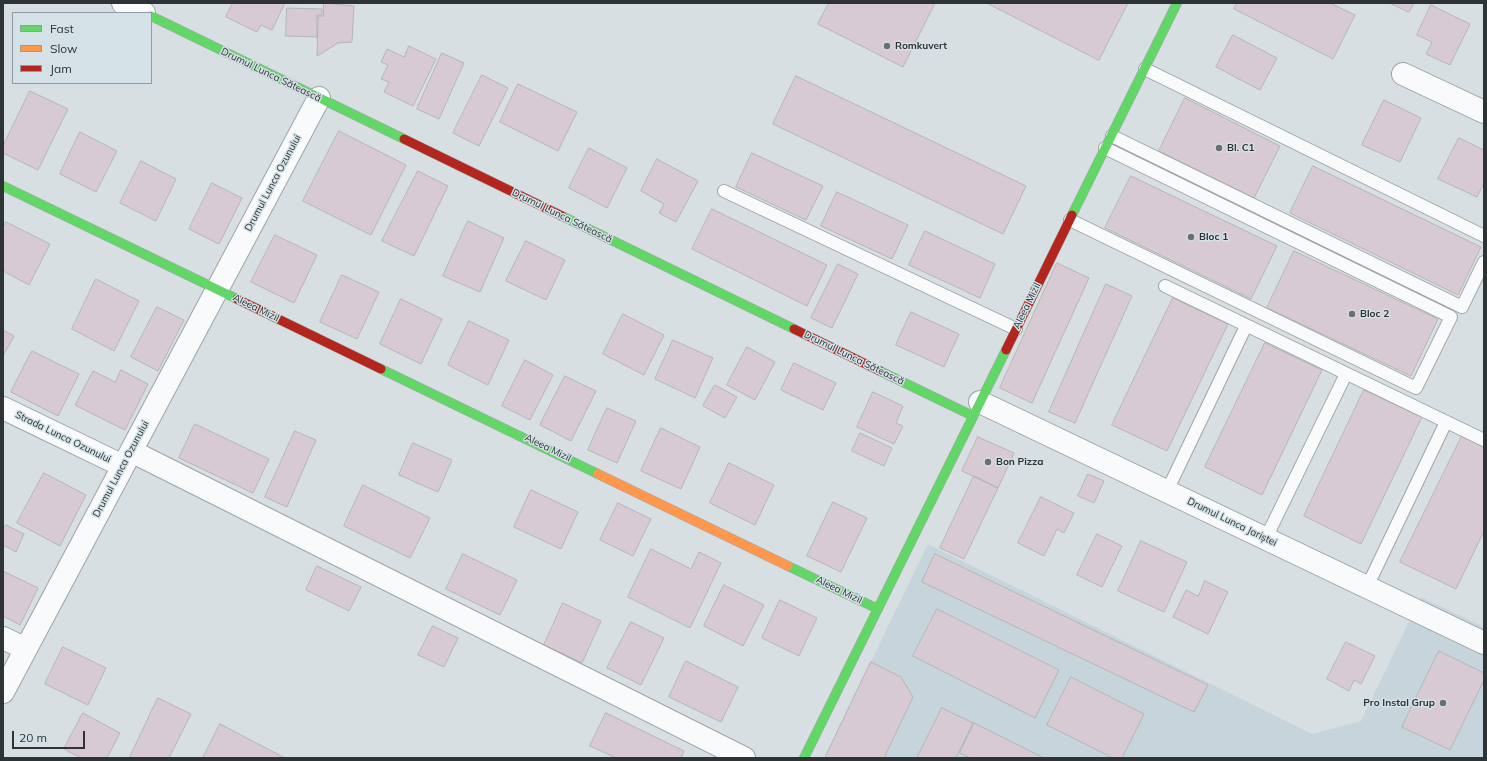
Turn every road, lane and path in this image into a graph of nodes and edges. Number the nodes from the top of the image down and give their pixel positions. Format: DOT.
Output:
graph roads {
  1 [pos="123,3"];
  2 [pos="1177,3"];
  3 [pos="142,12"];
  4 [pos="152,16"];
  5 [pos="1145,69"];
  6 [pos="1402,74"];
  7 [pos="319,98"];
  8 [pos="1484,112"];
  9 [pos="1112,136"];
  10 [pos="1106,148"];
  11 [pos="3,186"];
  12 [pos="724,191"];
  13 [pos="1070,220"];
  14 [pos="1484,236"];
  15 [pos="1484,262"];
  16 [pos="1165,286"];
  17 [pos="217,289"];
  18 [pos="1246,326"];
  19 [pos="1016,329"];
  20 [pos="1346,374"];
  21 [pos="3,408"];
  22 [pos="977,409"];
  23 [pos="1446,422"];
  24 [pos="1484,440"];
  25 [pos="127,459"];
  26 [pos="1167,492"];
  27 [pos="1266,538"];
  28 [pos="1367,587"];
  29 [pos="878,609"];
  30 [pos="3,638"];
  31 [pos="1484,643"];
  32 [pos="26,649"];
  33 [pos="3,692"];
  34 [pos="744,758"];
  35 [pos="804,758"];
  1 -- 3 [label="street"];
  2 -- 5 [label="street, Aleea Mizil"];
  4 -- 7 [label="street, Drumul Lunca Sătească"];
  5 -- 9 [label="street, Aleea Mizil"];
  5 -- 14 [label="lane"];
  6 -- 8 [label="street"];
  7 -- 17 [label="street, Drumul Lunca Ozunului"];
  7 -- 22 [label="street, Drumul Lunca Sătească"];
  9 -- 10 [label="street, Aleea Mizil"];
  9 -- 15 [label="lane"];
  10 -- 13 [label="street, Aleea Mizil"];
  10 -- 13 [label="lane"];
  11 -- 17 [label="street"];
  12 -- 19 [label="lane"];
  13 -- 19 [label="street, Aleea Mizil"];
  16 -- 18 [label="lane"];
  17 -- 25 [label="street, Drumul Lunca Ozunului"];
  17 -- 29 [label="street, Aleea Mizil"];
  18 -- 20 [label="lane"];
  18 -- 26 [label="lane"];
  19 -- 22 [label="street, Aleea Mizil"];
  20 -- 23 [label="lane"];
  20 -- 27 [label="lane"];
  21 -- 25 [label="street, Strada Lunca Ozunului"];
  22 -- 26 [label="street, Drumul Lunca Jariștei"];
  22 -- 29 [label="street, Aleea Mizil"];
  23 -- 24 [label="lane"];
  23 -- 28 [label="lane"];
  25 -- 32 [label="street, Drumul Lunca Ozunului"];
  25 -- 34 [label="street, Strada Lunca Ozunului"];
  26 -- 27 [label="street, Drumul Lunca Jariștei"];
  27 -- 28 [label="street, Drumul Lunca Jariștei"];
  28 -- 31 [label="street, Drumul Lunca Jariștei"];
  29 -- 35 [label="street, Aleea Mizil"];
  30 -- 32 [label="street"];
  32 -- 33 [label="street, Drumul Lunca Ozunului"];
}
